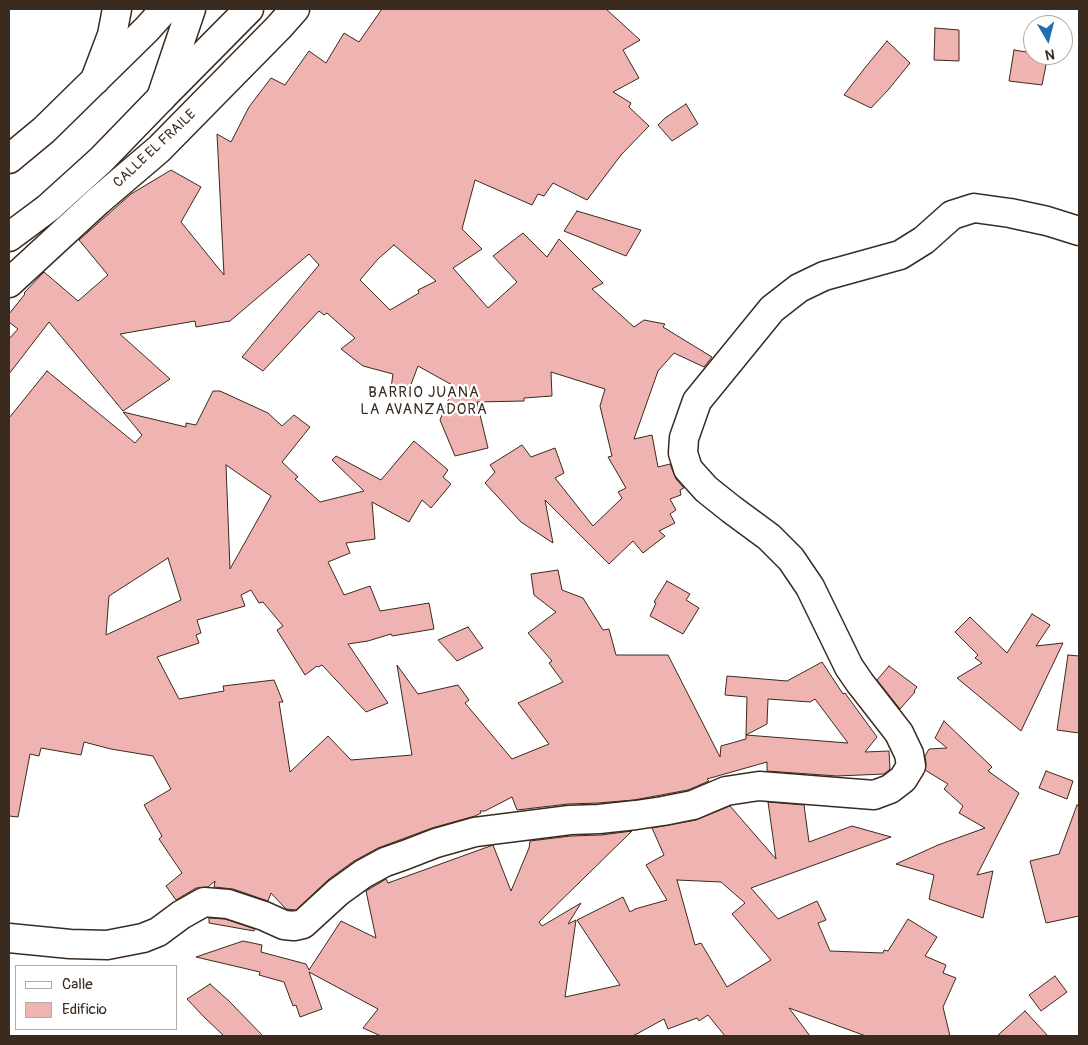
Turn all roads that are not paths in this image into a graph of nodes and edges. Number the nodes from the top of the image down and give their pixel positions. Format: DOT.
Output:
graph roads {
  1 [pos="117,9"];
  2 [pos="165,9"];
  3 [pos="191,9"];
  4 [pos="249,9"];
  5 [pos="294,9"];
  6 [pos="95,80"];
  7 [pos="161,98"];
  8 [pos="9,159"];
  9 [pos="1079,231"];
  10 [pos="9,238"];
  11 [pos="9,283"];
  12 [pos="9,938"];
  1 -- 6 [label="main road"];
  2 -- 6 [label="main road"];
  3 -- 7 [label="main road"];
  4 -- 7 [label="main road"];
  5 -- 11 [label="main road, CALLE EL FRAILE"];
  6 -- 8 [label="main road"];
  7 -- 10 [label="main road"];
  9 -- 12 [label="main road"];
}
